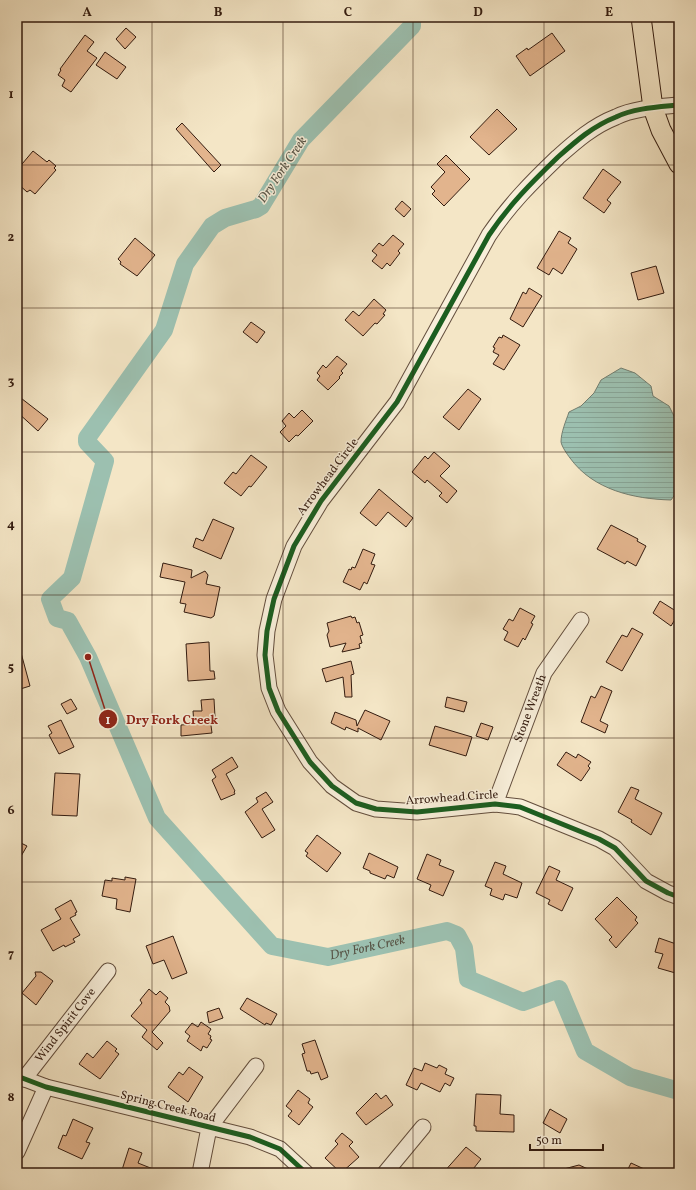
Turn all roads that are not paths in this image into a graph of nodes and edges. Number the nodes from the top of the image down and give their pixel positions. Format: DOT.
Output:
graph roads {
  1 [pos="641,17"];
  2 [pos="679,105"];
  3 [pos="653,108"];
  4 [pos="679,164"];
  5 [pos="580,620"];
  6 [pos="495,804"];
  7 [pos="679,897"];
  8 [pos="108,971"];
  9 [pos="256,1066"];
  10 [pos="20,1077"];
  11 [pos="46,1087"];
  12 [pos="423,1127"];
  13 [pos="209,1128"];
  14 [pos="17,1152"];
  15 [pos="200,1173"];
  16 [pos="306,1173"];
  17 [pos="386,1173"];
  1 -- 3 [label="main road"];
  2 -- 3 [label="street, Arrowhead Circle"];
  3 -- 4 [label="main road"];
  3 -- 6 [label="street, Arrowhead Circle"];
  5 -- 6 [label="street, Stone Wreath"];
  6 -- 7 [label="street, Arrowhead Circle"];
  8 -- 10 [label="street, Wind Spirit Cove"];
  9 -- 13 [label="street"];
  10 -- 11 [label="street, Spring Creek Road"];
  11 -- 13 [label="street, Spring Creek Road"];
  11 -- 14 [label="street"];
  12 -- 17 [label="street"];
  13 -- 15 [label="street"];
  13 -- 16 [label="street, Spring Creek Road"];
}
